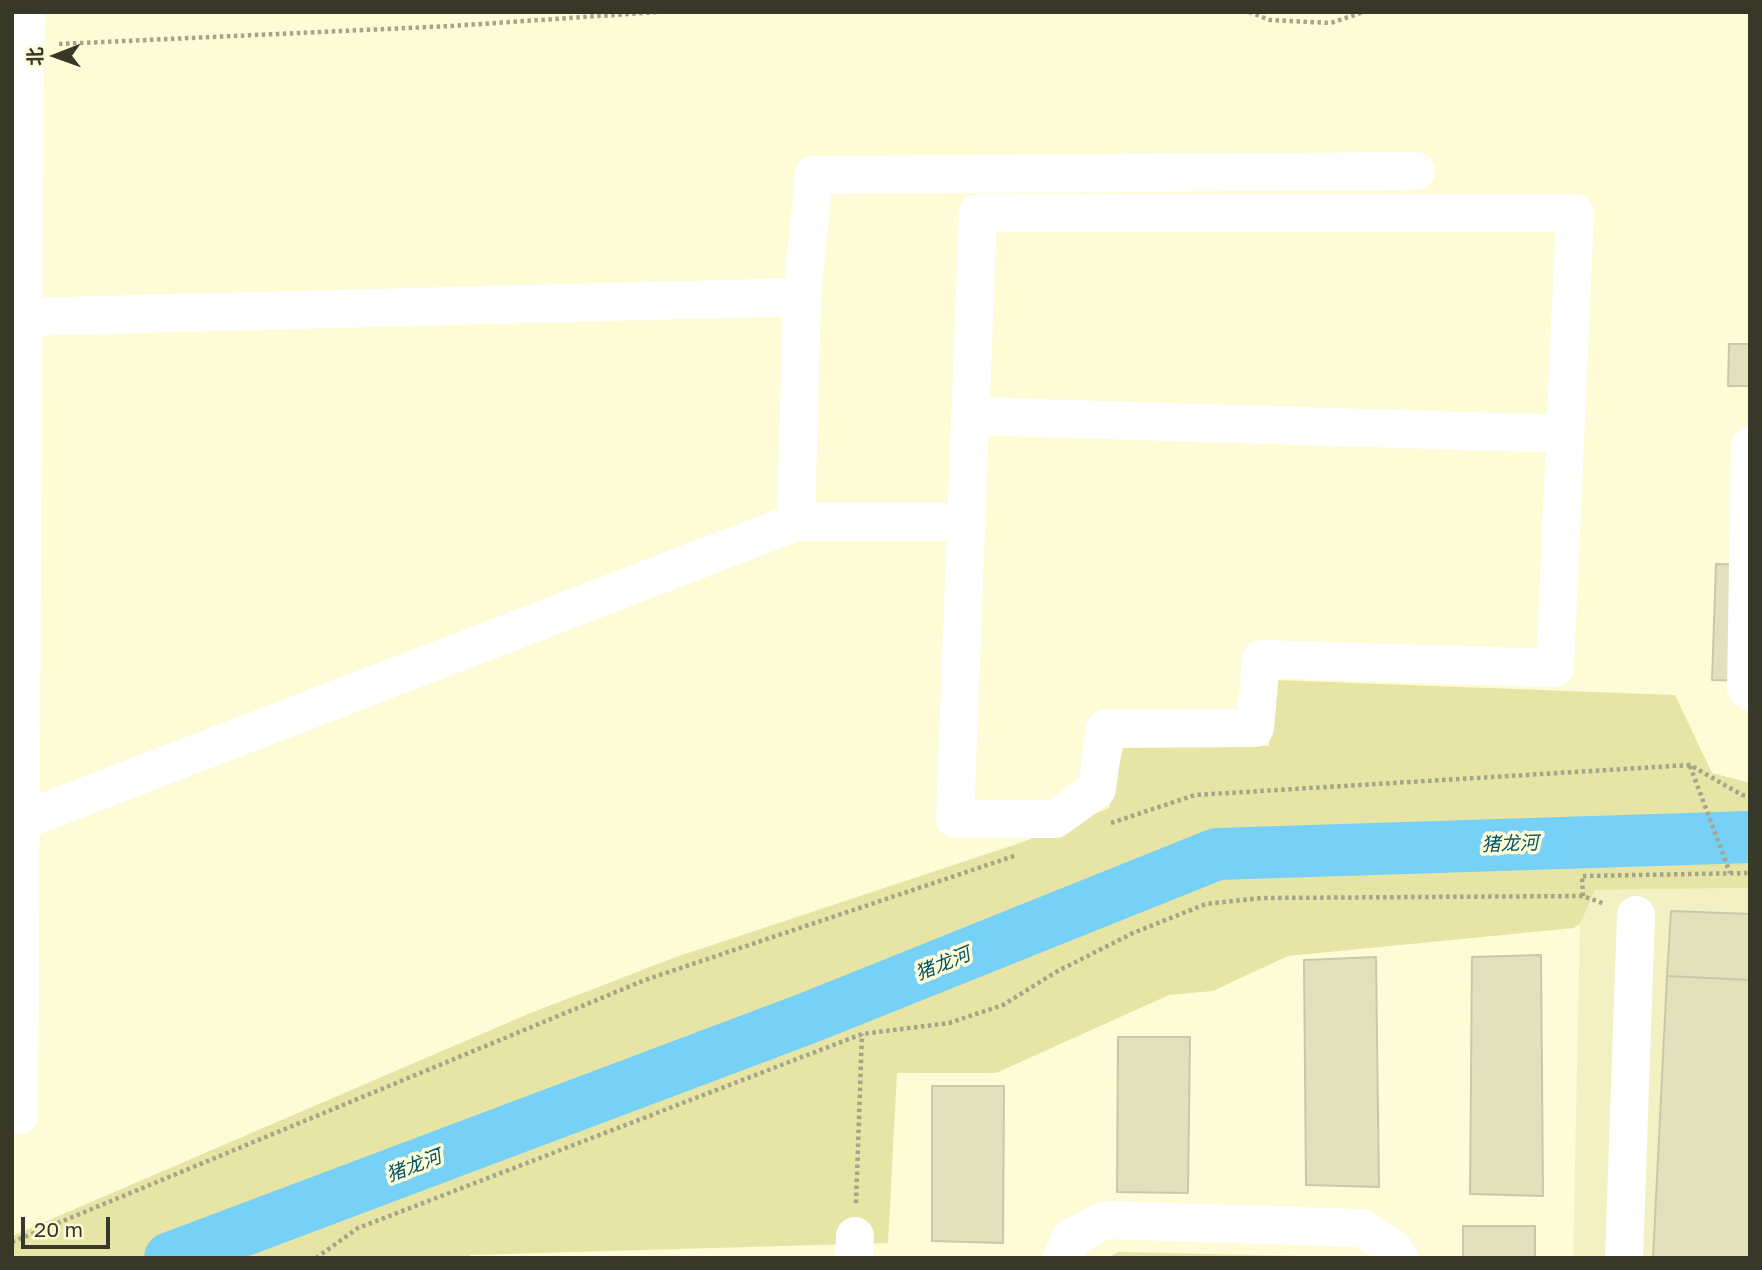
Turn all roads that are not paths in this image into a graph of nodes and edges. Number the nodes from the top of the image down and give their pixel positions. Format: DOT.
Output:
graph roads {
  1 [pos="26,29"];
  2 [pos="1416,171"];
  3 [pos="802,297"];
  4 [pos="24,317"];
  5 [pos="971,416"];
  6 [pos="1565,434"];
  7 [pos="1750,446"];
  8 [pos="18,448"];
  9 [pos="796,522"];
  10 [pos="967,522"];
  11 [pos="1750,692"];
  12 [pos="17,821"];
  13 [pos="1636,915"];
  14 [pos="12,1115"];
  15 [pos="1062,1258"];
  16 [pos="1399,1258"];
  17 [pos="1624,1258"];
  1 -- 4 [label="street"];
  2 -- 3 [label="street"];
  3 -- 4 [label="street"];
  3 -- 9 [label="street"];
  4 -- 8 [label="street"];
  5 -- 6 [label="street"];
  5 -- 6 [label="street"];
  5 -- 10 [label="street"];
  6 -- 10 [label="street"];
  7 -- 11 [label="street"];
  8 -- 12 [label="street"];
  9 -- 10 [label="street"];
  9 -- 12 [label="street"];
  12 -- 14 [label="street"];
  13 -- 17 [label="street"];
  15 -- 16 [label="street"];
}
